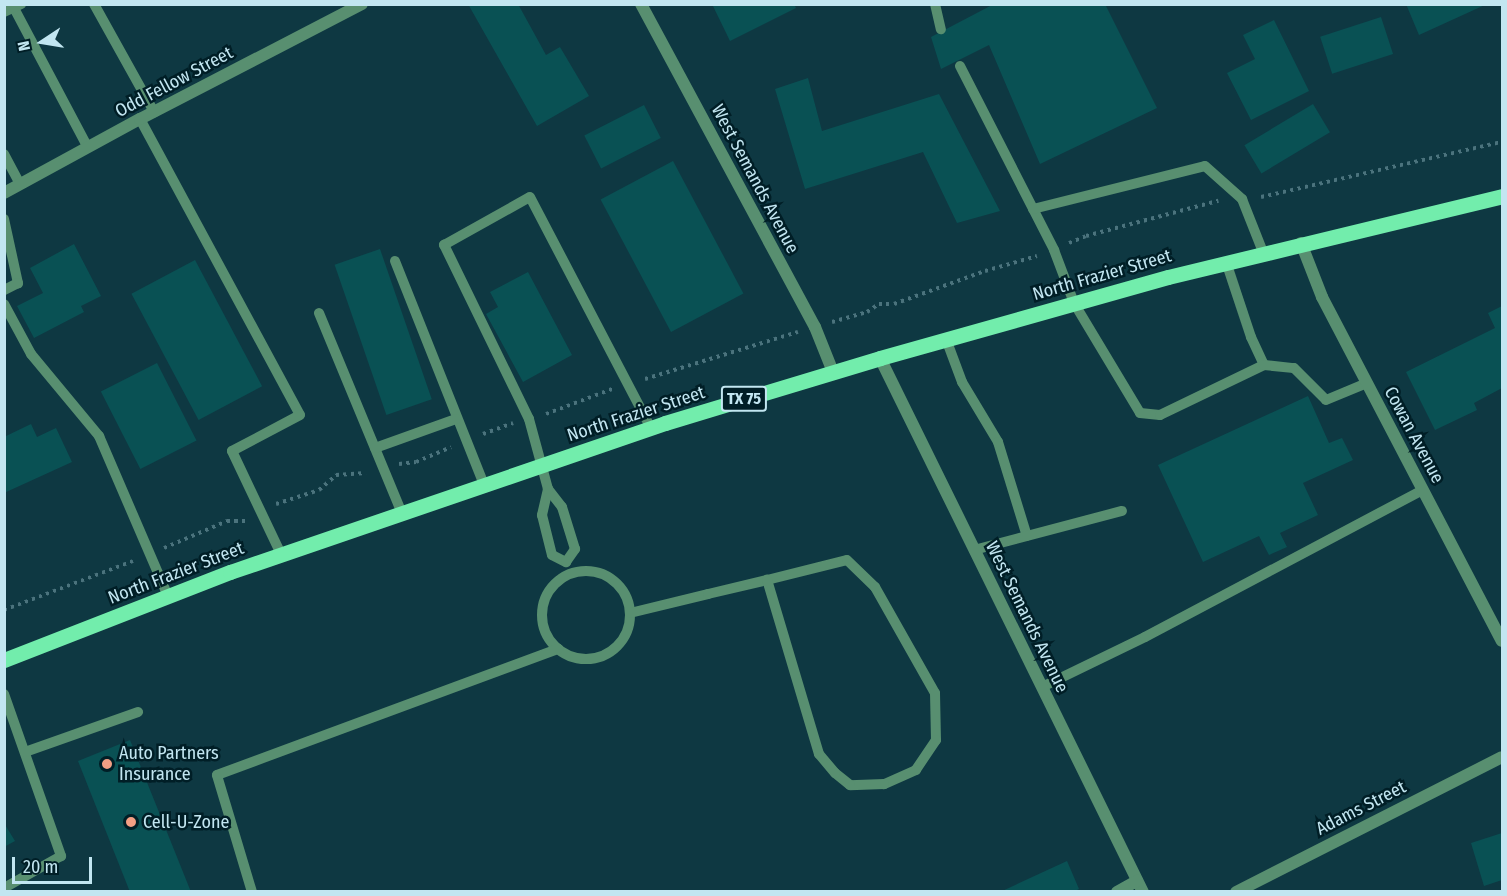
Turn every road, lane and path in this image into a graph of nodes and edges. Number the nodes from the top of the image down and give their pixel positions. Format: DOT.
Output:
graph roads {
  1 [pos="94,4"];
  2 [pos="362,4"];
  3 [pos="641,4"];
  4 [pos="935,4"];
  5 [pos="13,8"];
  6 [pos="941,29"];
  7 [pos="960,66"];
  8 [pos="154,112"];
  9 [pos="140,119"];
  10 [pos="1503,142"];
  11 [pos="88,148"];
  12 [pos="4,154"];
  13 [pos="20,184"];
  14 [pos="4,193"];
  15 [pos="1503,196"];
  16 [pos="1242,199"];
  17 [pos="1033,209"];
  18 [pos="4,219"];
  19 [pos="1301,243"];
  20 [pos="1054,250"];
  21 [pos="1263,252"];
  22 [pos="395,261"];
  23 [pos="1226,262"];
  24 [pos="4,290"];
  25 [pos="1074,303"];
  26 [pos="4,304"];
  27 [pos="319,313"];
  28 [pos="815,327"];
  29 [pos="946,339"];
  30 [pos="880,358"];
  31 [pos="1264,365"];
  32 [pos="833,372"];
  33 [pos="1367,383"];
  34 [pos="629,384"];
  35 [pos="456,419"];
  36 [pos="529,419"];
  37 [pos="651,428"];
  38 [pos="465,441"];
  39 [pos="375,448"];
  40 [pos="542,465"];
  41 [pos="384,468"];
  42 [pos="484,485"];
  43 [pos="548,489"];
  44 [pos="1424,490"];
  45 [pos="260,509"];
  46 [pos="1122,511"];
  47 [pos="402,513"];
  48 [pos="1027,536"];
  49 [pos="974,550"];
  50 [pos="150,554"];
  51 [pos="281,554"];
  52 [pos="566,562"];
  53 [pos="569,575"];
  54 [pos="767,580"];
  55 [pos="168,596"];
  56 [pos="4,610"];
  57 [pos="630,613"];
  58 [pos="1503,641"];
  59 [pos="558,649"];
  60 [pos="4,660"];
  61 [pos="1042,687"];
  62 [pos="4,694"];
  63 [pos="138,712"];
  64 [pos="25,752"];
  65 [pos="1503,757"];
  66 [pos="1140,886"];
  67 [pos="4,888"];
  68 [pos="252,891"];
  69 [pos="1117,891"];
  70 [pos="1236,891"];
  1 -- 8 [label="lane"];
  2 -- 8 [label="street, Odd Fellow Street"];
  3 -- 28 [label="street, West Semands Avenue"];
  4 -- 6 [label="lane"];
  5 -- 11 [label="lane"];
  7 -- 17 [label="lane"];
  8 -- 9 [label="street, Odd Fellow Street"];
  9 -- 11 [label="street, Odd Fellow Street"];
  9 -- 45 [label="lane"];
  10 -- 16 [label="path"];
  11 -- 13 [label="street, Odd Fellow Street"];
  12 -- 13 [label="lane"];
  13 -- 14 [label="street, Odd Fellow Street"];
  15 -- 19 [label="main road, North Frazier Street / TX 75"];
  16 -- 17 [label="lane"];
  16 -- 20 [label="path"];
  16 -- 21 [label="lane"];
  17 -- 20 [label="lane"];
  18 -- 24 [label="lane"];
  19 -- 21 [label="main road, North Frazier Street / TX 75"];
  19 -- 33 [label="street, Cowan Avenue"];
  20 -- 25 [label="lane"];
  20 -- 28 [label="path"];
  21 -- 23 [label="main road, North Frazier Street / TX 75"];
  22 -- 35 [label="lane"];
  23 -- 25 [label="main road, North Frazier Street / TX 75"];
  23 -- 31 [label="lane"];
  25 -- 29 [label="main road, North Frazier Street / TX 75"];
  25 -- 31 [label="lane"];
  26 -- 50 [label="lane"];
  27 -- 39 [label="lane"];
  28 -- 32 [label="street, West Semands Avenue"];
  28 -- 34 [label="path"];
  29 -- 30 [label="main road, North Frazier Street / TX 75"];
  29 -- 48 [label="lane"];
  30 -- 32 [label="main road, North Frazier Street / TX 75"];
  30 -- 49 [label="street, West Semands Avenue"];
  31 -- 33 [label="lane"];
  32 -- 37 [label="main road, North Frazier Street / TX 75"];
  33 -- 44 [label="street, Cowan Avenue"];
  34 -- 36 [label="path"];
  34 -- 36 [label="lane"];
  34 -- 37 [label="lane"];
  35 -- 38 [label="lane"];
  35 -- 39 [label="lane"];
  36 -- 38 [label="path"];
  36 -- 40 [label="lane"];
  37 -- 40 [label="main road, North Frazier Street / TX 75"];
  38 -- 41 [label="path"];
  38 -- 42 [label="lane"];
  39 -- 41 [label="lane"];
  40 -- 42 [label="main road, North Frazier Street / TX 75"];
  40 -- 43 [label="lane"];
  41 -- 45 [label="path"];
  41 -- 47 [label="lane"];
  42 -- 47 [label="main road, North Frazier Street / TX 75"];
  43 -- 52 [label="lane"];
  43 -- 52 [label="lane"];
  44 -- 58 [label="street, Cowan Avenue"];
  44 -- 61 [label="lane"];
  45 -- 50 [label="path"];
  45 -- 51 [label="lane"];
  46 -- 48 [label="lane"];
  47 -- 51 [label="main road, North Frazier Street / TX 75"];
  48 -- 49 [label="lane"];
  49 -- 61 [label="street, West Semands Avenue"];
  50 -- 55 [label="lane"];
  50 -- 56 [label="path"];
  51 -- 55 [label="main road, North Frazier Street / TX 75"];
  52 -- 53 [label="lane"];
  53 -- 57 [label="lane"];
  53 -- 59 [label="lane"];
  54 -- 54 [label="lane"];
  54 -- 57 [label="lane"];
  55 -- 60 [label="main road, North Frazier Street / TX 75"];
  57 -- 59 [label="lane"];
  59 -- 68 [label="lane"];
  61 -- 66 [label="street, West Semands Avenue"];
  62 -- 64 [label="lane"];
  63 -- 64 [label="lane"];
  64 -- 67 [label="lane"];
  65 -- 70 [label="street, Adams Street"];
  66 -- 69 [label="street"];
}
